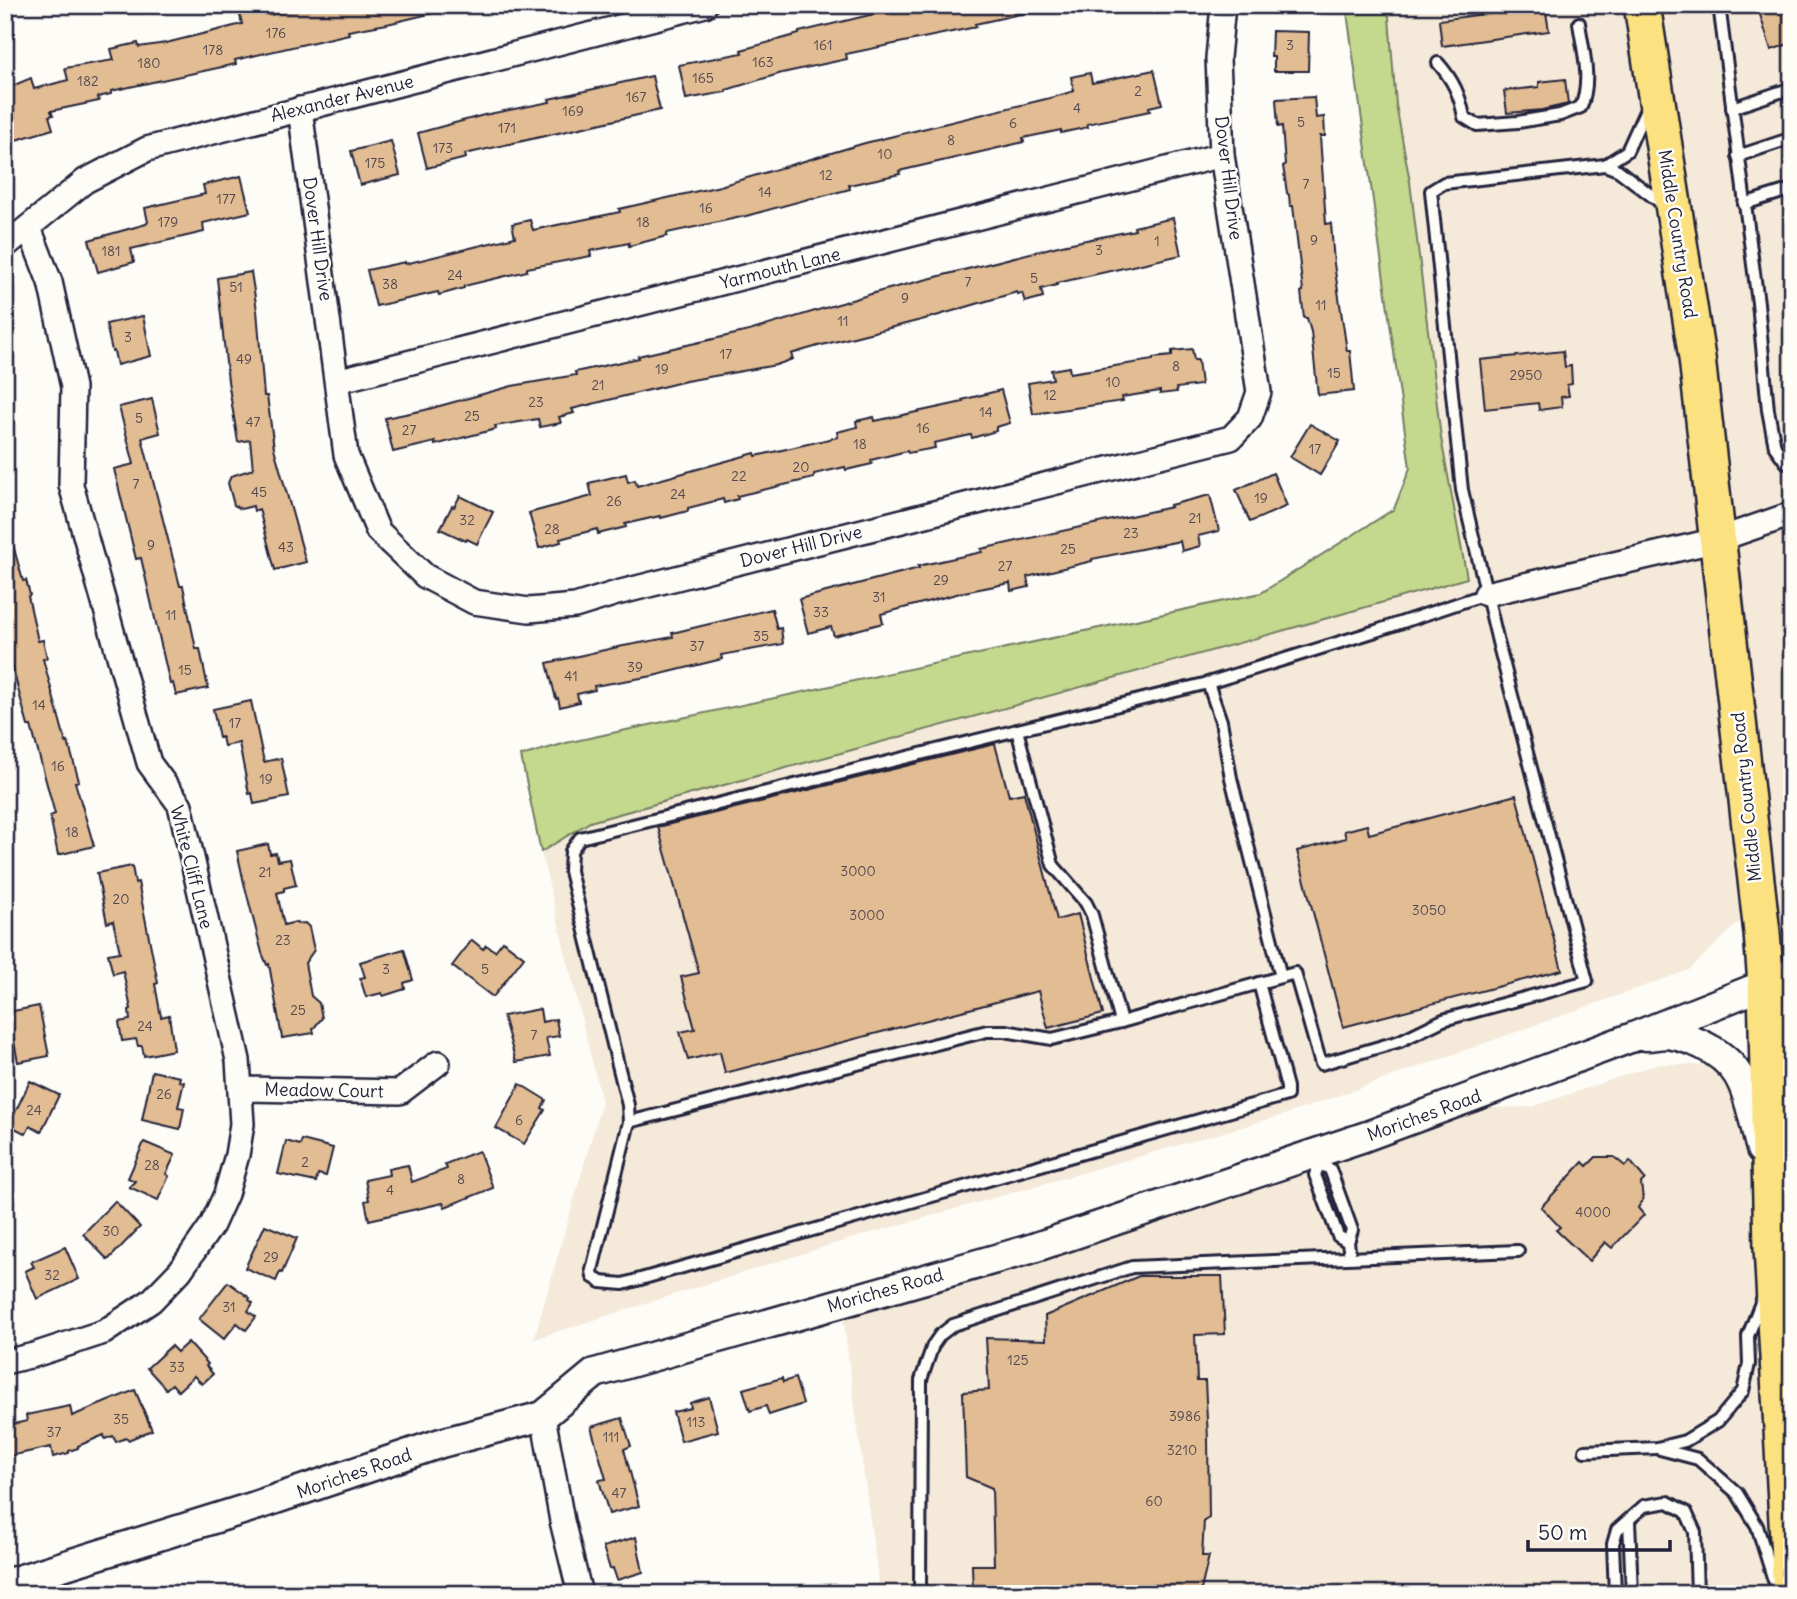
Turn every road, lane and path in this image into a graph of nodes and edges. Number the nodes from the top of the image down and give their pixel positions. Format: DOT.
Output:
graph roads {
  1 [pos="705,5"];
  2 [pos="1223,5"];
  3 [pos="1642,5"];
  4 [pos="1719,5"];
  5 [pos="1579,23"];
  6 [pos="1438,63"];
  7 [pos="1655,88"];
  8 [pos="1792,88"];
  9 [pos="300,108"];
  10 [pos="1732,108"];
  11 [pos="1792,138"];
  12 [pos="1222,155"];
  13 [pos="1738,156"];
  14 [pos="1605,165"];
  15 [pos="1792,189"];
  16 [pos="1744,204"];
  17 [pos="1674,213"];
  18 [pos="29,228"];
  19 [pos="5,246"];
  20 [pos="337,381"];
  21 [pos="1792,460"];
  22 [pos="1792,514"];
  23 [pos="1717,540"];
  24 [pos="1486,594"];
  25 [pos="1208,683"];
  26 [pos="1017,730"];
  27 [pos="1281,977"];
  28 [pos="1783,978"];
  29 [pos="1259,984"];
  30 [pos="1121,1023"];
  31 [pos="1633,1037"];
  32 [pos="438,1063"];
  33 [pos="242,1089"];
  34 [pos="629,1122"];
  35 [pos="1317,1158"];
  36 [pos="1771,1186"];
  37 [pos="1518,1251"];
  38 [pos="1350,1257"];
  39 [pos="1773,1271"];
  40 [pos="5,1362"];
  41 [pos="543,1416"];
  42 [pos="1657,1448"];
  43 [pos="1585,1451"];
  44 [pos="1629,1520"];
  45 [pos="5,1584"];
  46 [pos="580,1594"];
  47 [pos="919,1594"];
  48 [pos="1615,1594"];
  49 [pos="1632,1594"];
  50 [pos="1697,1594"];
  51 [pos="1779,1594"];
  52 [pos="1791,1594"];
  1 -- 9 [label="street, Alexander Avenue"];
  2 -- 12 [label="street, Dover Hill Drive"];
  3 -- 7 [label="main road, Middle Country Road"];
  4 -- 10 [label="lane"];
  5 -- 6 [label="lane"];
  7 -- 14 [label="lane"];
  7 -- 17 [label="main road, Middle Country Road"];
  8 -- 10 [label="lane"];
  9 -- 18 [label="street, Alexander Avenue"];
  9 -- 20 [label="street, Dover Hill Drive"];
  10 -- 13 [label="lane"];
  11 -- 13 [label="lane"];
  12 -- 20 [label="street, Yarmouth Lane"];
  12 -- 20 [label="street, Dover Hill Drive"];
  13 -- 16 [label="lane"];
  14 -- 17 [label="lane"];
  14 -- 24 [label="lane"];
  15 -- 16 [label="lane"];
  16 -- 21 [label="lane"];
  17 -- 23 [label="main road, Middle Country Road"];
  18 -- 19 [label="street, Alexander Avenue"];
  18 -- 33 [label="street, White Cliff Lane"];
  22 -- 23 [label="street"];
  23 -- 24 [label="street"];
  23 -- 28 [label="main road, Middle Country Road"];
  24 -- 25 [label="lane"];
  24 -- 27 [label="lane"];
  25 -- 26 [label="lane"];
  25 -- 27 [label="lane"];
  26 -- 30 [label="lane"];
  26 -- 34 [label="lane"];
  27 -- 29 [label="lane"];
  28 -- 31 [label="street, Moriches Road"];
  28 -- 36 [label="main road, Middle Country Road"];
  29 -- 30 [label="lane"];
  29 -- 34 [label="lane"];
  30 -- 34 [label="lane"];
  31 -- 35 [label="street, Moriches Road"];
  31 -- 36 [label="street"];
  32 -- 33 [label="street, Meadow Court"];
  33 -- 40 [label="street, White Cliff Lane"];
  35 -- 38 [label="lane"];
  35 -- 41 [label="street, Moriches Road"];
  36 -- 39 [label="main road, Middle Country Road"];
  37 -- 38 [label="lane"];
  38 -- 47 [label="lane"];
  39 -- 42 [label="lane"];
  39 -- 52 [label="main road, Middle Country Road"];
  41 -- 45 [label="street, Moriches Road"];
  41 -- 46 [label="street"];
  42 -- 43 [label="lane"];
  42 -- 51 [label="lane"];
  44 -- 48 [label="lane"];
  44 -- 49 [label="lane"];
  44 -- 50 [label="lane"];
}
